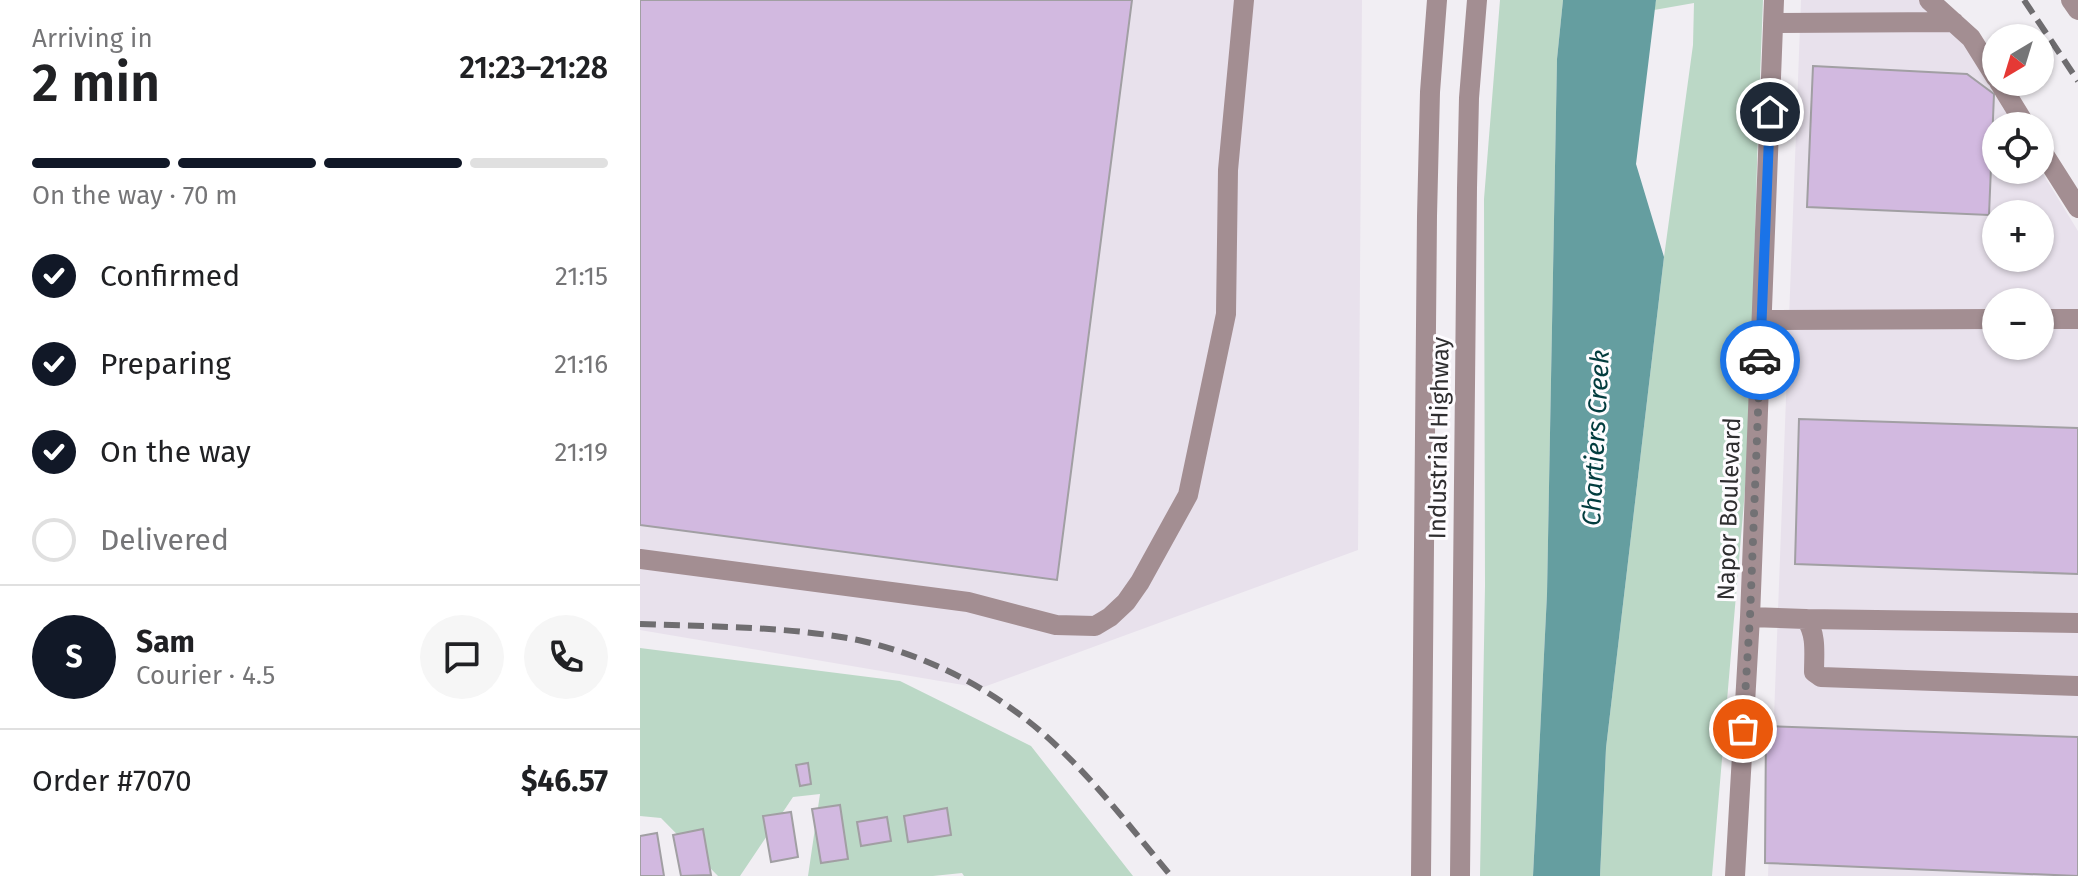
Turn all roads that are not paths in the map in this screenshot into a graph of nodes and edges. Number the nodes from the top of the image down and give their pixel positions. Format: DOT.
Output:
graph roads {
  1 [pos="1244,0"];
  2 [pos="1437,0"];
  3 [pos="1477,0"];
  4 [pos="1774,0"];
  5 [pos="1929,0"];
  6 [pos="2071,0"];
  7 [pos="2078,10"];
  8 [pos="1954,22"];
  9 [pos="1773,23"];
  10 [pos="1982,56"];
  11 [pos="2054,170"];
  12 [pos="2078,208"];
  13 [pos="1982,319"];
  14 [pos="2054,319"];
  15 [pos="2078,319"];
  16 [pos="1762,320"];
  17 [pos="640,559"];
  18 [pos="1750,617"];
  19 [pos="1806,619"];
  20 [pos="2078,623"];
  21 [pos="2078,686"];
  22 [pos="1421,876"];
  23 [pos="1460,876"];
  24 [pos="1735,876"];
  1 -- 17 [label="street"];
  2 -- 22 [label="street, Industrial Highway"];
  3 -- 23 [label="street, Industrial Highway"];
  4 -- 9 [label="street, Napor Boulevard"];
  5 -- 8 [label="street"];
  6 -- 7 [label="street"];
  8 -- 9 [label="street"];
  8 -- 10 [label="street"];
  9 -- 16 [label="street, Napor Boulevard"];
  11 -- 12 [label="street"];
  13 -- 16 [label="street"];
  14 -- 15 [label="street"];
  16 -- 18 [label="street, Napor Boulevard"];
  18 -- 19 [label="street"];
  18 -- 24 [label="street, Napor Boulevard"];
  19 -- 20 [label="street"];
  19 -- 21 [label="street"];
}
